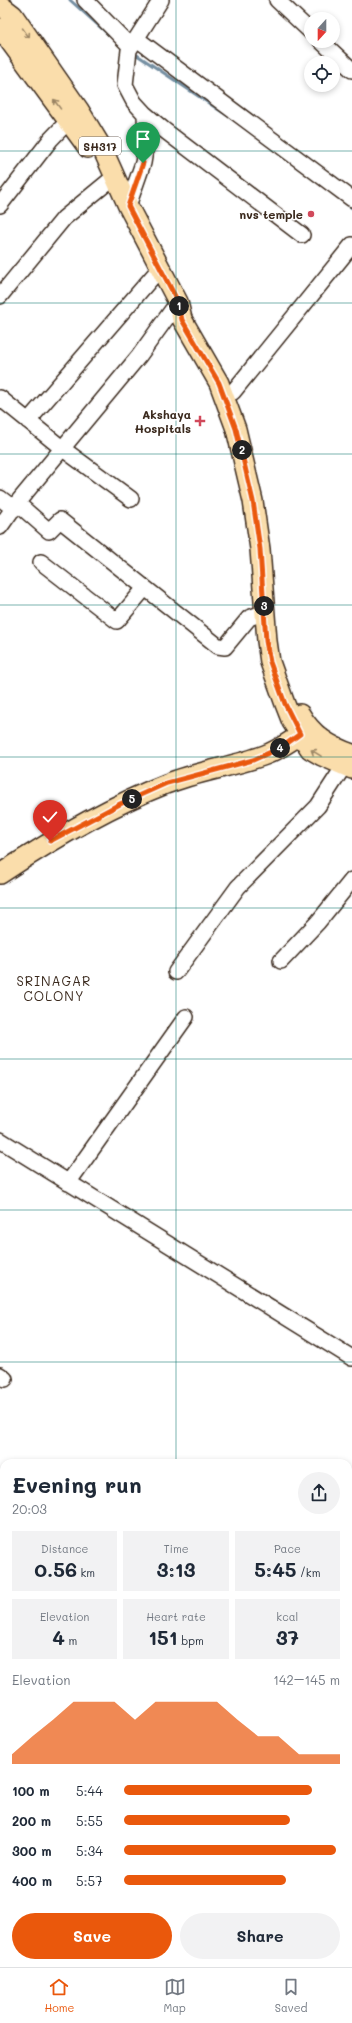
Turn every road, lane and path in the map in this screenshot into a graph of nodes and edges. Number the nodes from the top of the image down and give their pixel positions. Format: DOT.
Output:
graph roads {
  1 [pos="85,0"];
  2 [pos="161,0"];
  3 [pos="277,0"];
  4 [pos="0,5"];
  5 [pos="304,25"];
  6 [pos="0,28"];
  7 [pos="134,43"];
  8 [pos="328,48"];
  9 [pos="352,70"];
  10 [pos="145,114"];
  11 [pos="74,115"];
  12 [pos="110,180"];
  13 [pos="352,199"];
  14 [pos="0,205"];
  15 [pos="128,206"];
  16 [pos="302,235"];
  17 [pos="352,245"];
  18 [pos="158,271"];
  19 [pos="0,296"];
  20 [pos="178,309"];
  21 [pos="233,392"];
  22 [pos="0,398"];
  23 [pos="28,421"];
  24 [pos="63,449"];
  25 [pos="0,498"];
  26 [pos="131,499"];
  27 [pos="16,506"];
  28 [pos="0,527"];
  29 [pos="41,562"];
  30 [pos="145,588"];
  31 [pos="265,612"];
  32 [pos="305,732"];
  33 [pos="349,763"];
  34 [pos="0,874"];
  35 [pos="352,880"];
  36 [pos="281,962"];
  37 [pos="176,972"];
  38 [pos="186,1016"];
  39 [pos="0,1140"];
  40 [pos="68,1183"];
  41 [pos="352,1358"];
  1 -- 7 [label="street"];
  2 -- 7 [label="street"];
  3 -- 5 [label="street"];
  4 -- 11 [label="main road, SH317, one-way"];
  11 -- 6 [label="main road, SH317, one-way"];
  7 -- 10 [label="street"];
  7 -- 13 [label="street"];
  8 -- 9 [label="street"];
  10 -- 15 [label="street"];
  10 -- 16 [label="street"];
  11 -- 12 [label="main road, SH317"];
  11 -- 14 [label="street"];
  12 -- 15 [label="main road, SH317"];
  12 -- 18 [label="main road, SH317"];
  12 -- 19 [label="street"];
  15 -- 18 [label="main road, SH317"];
  17 -- 21 [label="street"];
  18 -- 20 [label="main road, SH317"];
  18 -- 23 [label="street"];
  20 -- 21 [label="main road"];
  20 -- 24 [label="street"];
  20 -- 31 [label="main road, SH317"];
  21 -- 32 [label="main road"];
  22 -- 23 [label="street"];
  23 -- 24 [label="street"];
  24 -- 26 [label="street"];
  24 -- 27 [label="street"];
  25 -- 27 [label="street"];
  27 -- 28 [label="street"];
  27 -- 30 [label="street"];
  29 -- 30 [label="street"];
  30 -- 31 [label="street"];
  31 -- 32 [label="main road, SH317"];
  32 -- 33 [label="main road"];
  32 -- 34 [label="main road"];
  33 -- 37 [label="street"];
  35 -- 36 [label="street"];
  38 -- 40 [label="street"];
  39 -- 40 [label="street"];
  40 -- 41 [label="street"];
}
